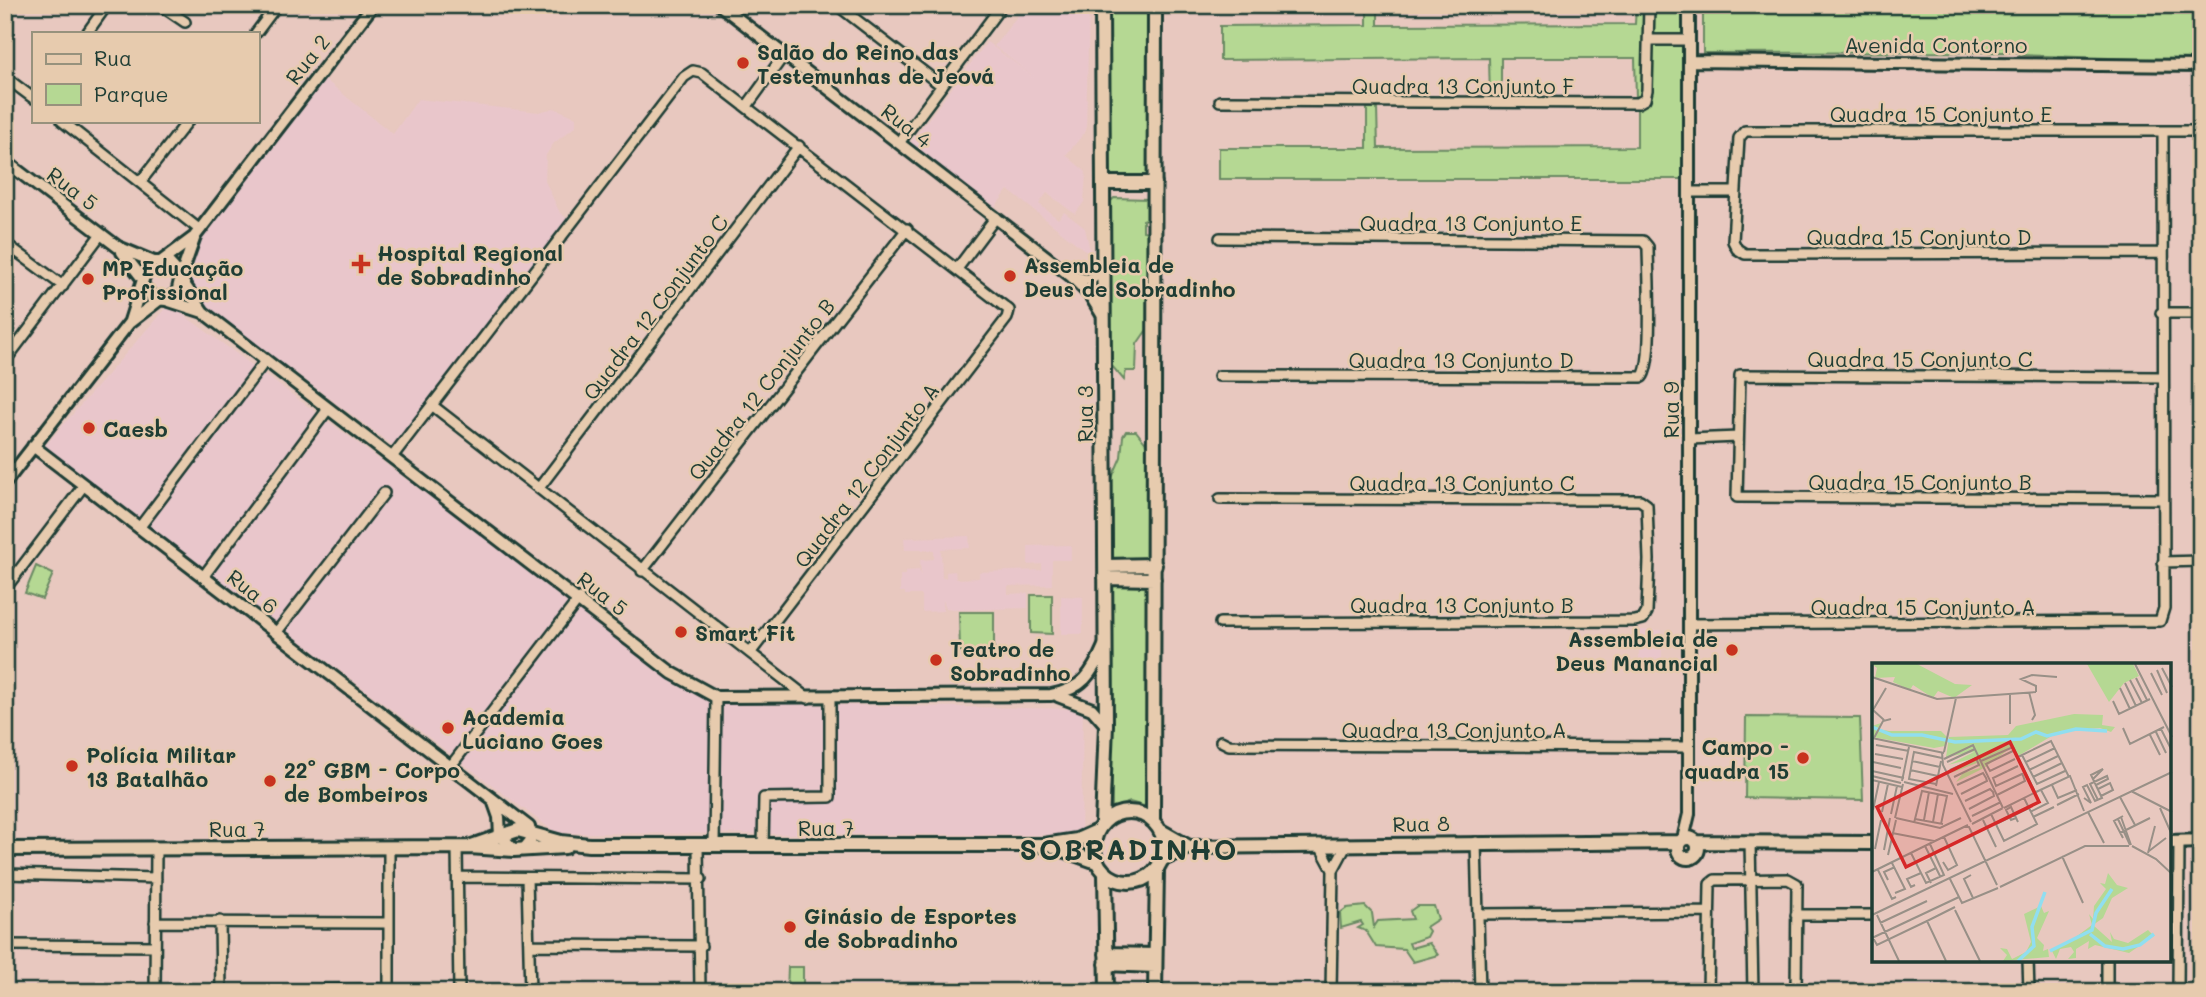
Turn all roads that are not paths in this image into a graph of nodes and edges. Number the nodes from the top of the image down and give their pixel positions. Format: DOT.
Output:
graph roads {
  1 [pos="107,5"];
  2 [pos="160,5"];
  3 [pos="277,5"];
  4 [pos="373,5"];
  5 [pos="720,5"];
  6 [pos="837,5"];
  7 [pos="1002,5"];
  8 [pos="1102,5"];
  9 [pos="1155,5"];
  10 [pos="1649,5"];
  11 [pos="1689,5"];
  12 [pos="185,22"];
  13 [pos="88,32"];
  14 [pos="257,32"];
  15 [pos="1649,40"];
  16 [pos="1689,40"];
  17 [pos="784,55"];
  18 [pos="1689,61"];
  19 [pos="2201,66"];
  20 [pos="5,77"];
  21 [pos="942,86"];
  22 [pos="32,97"];
  23 [pos="1220,101"];
  24 [pos="747,106"];
  25 [pos="63,122"];
  26 [pos="187,122"];
  27 [pos="2163,131"];
  28 [pos="2201,131"];
  29 [pos="899,143"];
  30 [pos="799,146"];
  31 [pos="5,160"];
  32 [pos="141,181"];
  33 [pos="1103,183"];
  34 [pos="1155,183"];
  35 [pos="1689,192"];
  36 [pos="1734,192"];
  37 [pos="996,217"];
  38 [pos="907,229"];
  39 [pos="197,233"];
  40 [pos="101,234"];
  41 [pos="1220,237"];
  42 [pos="5,243"];
  43 [pos="118,247"];
  44 [pos="2161,253"];
  45 [pos="158,261"];
  46 [pos="1105,265"];
  47 [pos="957,269"];
  48 [pos="1071,276"];
  49 [pos="181,279"];
  50 [pos="142,282"];
  51 [pos="63,286"];
  52 [pos="163,300"];
  53 [pos="202,312"];
  54 [pos="2161,313"];
  55 [pos="2201,313"];
  56 [pos="1649,317"];
  57 [pos="1104,318"];
  58 [pos="129,323"];
  59 [pos="265,360"];
  60 [pos="5,361"];
  61 [pos="1219,376"];
  62 [pos="2162,377"];
  63 [pos="433,406"];
  64 [pos="328,409"];
  65 [pos="1738,437"];
  66 [pos="1689,439"];
  67 [pos="33,446"];
  68 [pos="392,457"];
  69 [pos="5,483"];
  70 [pos="84,485"];
  71 [pos="539,488"];
  72 [pos="384,493"];
  73 [pos="1220,499"];
  74 [pos="2162,499"];
  75 [pos="139,528"];
  76 [pos="1649,560"];
  77 [pos="2201,561"];
  78 [pos="2162,562"];
  79 [pos="1154,565"];
  80 [pos="642,570"];
  81 [pos="1106,572"];
  82 [pos="203,577"];
  83 [pos="1154,579"];
  84 [pos="5,589"];
  85 [pos="579,599"];
  86 [pos="1220,623"];
  87 [pos="1689,624"];
  88 [pos="276,633"];
  89 [pos="1104,646"];
  90 [pos="751,652"];
  91 [pos="1051,695"];
  92 [pos="716,697"];
  93 [pos="808,698"];
  94 [pos="830,698"];
  95 [pos="1106,725"];
  96 [pos="1221,741"];
  97 [pos="1689,747"];
  98 [pos="450,767"];
  99 [pos="493,800"];
  100 [pos="1153,820"];
  101 [pos="1100,827"];
  102 [pos="1161,831"];
  103 [pos="532,832"];
  104 [pos="500,835"];
  105 [pos="2174,841"];
  106 [pos="2200,841"];
  107 [pos="1476,842"];
  108 [pos="1750,842"];
  109 [pos="1872,843"];
  110 [pos="1319,844"];
  111 [pos="1347,844"];
  112 [pos="1689,844"];
  113 [pos="589,845"];
  114 [pos="1044,845"];
  115 [pos="698,846"];
  116 [pos="714,846"];
  117 [pos="762,846"];
  118 [pos="156,847"];
  119 [pos="389,847"];
  120 [pos="463,847"];
  121 [pos="1189,847"];
  122 [pos="5,849"];
  123 [pos="519,850"];
  124 [pos="1160,864"];
  125 [pos="1333,866"];
  126 [pos="1101,868"];
  127 [pos="5,874"];
  128 [pos="156,877"];
  129 [pos="459,877"];
  130 [pos="527,878"];
  131 [pos="701,879"];
  132 [pos="1751,880"];
  133 [pos="1708,912"];
  134 [pos="1478,914"];
  135 [pos="1796,915"];
  136 [pos="1872,915"];
  137 [pos="220,921"];
  138 [pos="155,922"];
  139 [pos="389,923"];
  140 [pos="5,945"];
  141 [pos="529,945"];
  142 [pos="155,946"];
  143 [pos="701,946"];
  144 [pos="1106,959"];
  145 [pos="1155,960"];
  146 [pos="2028,962"];
  147 [pos="2108,962"];
  148 [pos="389,990"];
  149 [pos="155,992"];
  150 [pos="221,992"];
  151 [pos="459,992"];
  152 [pos="530,992"];
  153 [pos="700,992"];
  154 [pos="1107,992"];
  155 [pos="1156,992"];
  156 [pos="1331,992"];
  157 [pos="1480,992"];
  158 [pos="1708,992"];
  159 [pos="1753,992"];
  160 [pos="1796,992"];
  161 [pos="2029,992"];
  162 [pos="2108,992"];
  163 [pos="2178,992"];
  1 -- 13 [label="street"];
  2 -- 12 [label="street"];
  3 -- 14 [label="street"];
  4 -- 39 [label="street, Rua 2"];
  5 -- 17 [label="street, Rua 4"];
  6 -- 21 [label="street"];
  7 -- 21 [label="street"];
  8 -- 33 [label="main road, Rua 3"];
  9 -- 34 [label="main road"];
  10 -- 15 [label="street"];
  11 -- 16 [label="street, Rua 9"];
  15 -- 16 [label="street"];
  15 -- 23 [label="street, Quadra 13 Conjunto F"];
  16 -- 18 [label="street, Rua 9"];
  17 -- 24 [label="street"];
  17 -- 29 [label="street, Rua 4"];
  18 -- 19 [label="street, Avenida Contorno"];
  18 -- 35 [label="street, Rua 9"];
  20 -- 22 [label="street"];
  21 -- 29 [label="street"];
  24 -- 30 [label="street"];
  24 -- 63 [label="street"];
  25 -- 32 [label="street"];
  26 -- 32 [label="street"];
  27 -- 28 [label="street, Quadra 15 Conjunto E"];
  27 -- 36 [label="street, Quadra 15 Conjunto E"];
  27 -- 44 [label="street"];
  29 -- 37 [label="street, Rua 4"];
  30 -- 38 [label="street"];
  30 -- 71 [label="street, Quadra 12 Conjunto C"];
  31 -- 40 [label="street, Rua 5"];
  32 -- 39 [label="street"];
  33 -- 34 [label="main road"];
  33 -- 46 [label="main road, Rua 3"];
  34 -- 79 [label="main road"];
  35 -- 36 [label="street"];
  35 -- 66 [label="street, Rua 9"];
  36 -- 44 [label="street, Quadra 15 Conjunto D"];
  37 -- 47 [label="street"];
  37 -- 48 [label="street, Rua 4"];
  38 -- 47 [label="street"];
  38 -- 80 [label="street, Quadra 12 Conjunto B"];
  39 -- 45 [label="street, Rua 2"];
  39 -- 49 [label="street, Rua 2"];
  40 -- 43 [label="street, Rua 5"];
  40 -- 51 [label="street"];
  41 -- 56 [label="street, Quadra 13 Conjunto E"];
  42 -- 51 [label="street"];
  43 -- 45 [label="street"];
  43 -- 50 [label="street"];
  44 -- 54 [label="street"];
  45 -- 49 [label="street"];
  45 -- 50 [label="street"];
  46 -- 48 [label="street"];
  46 -- 57 [label="main road, Rua 3"];
  47 -- 90 [label="street, Quadra 12 Conjunto A"];
  48 -- 57 [label="street, Rua 4"];
  49 -- 52 [label="street"];
  49 -- 53 [label="street, Rua 5"];
  50 -- 52 [label="street"];
  50 -- 58 [label="street"];
  51 -- 60 [label="street"];
  52 -- 53 [label="street, Rua 5"];
  52 -- 58 [label="street"];
  53 -- 59 [label="street, Rua 5"];
  54 -- 55 [label="street"];
  54 -- 62 [label="street"];
  56 -- 61 [label="street, Quadra 13 Conjunto D"];
  57 -- 81 [label="main road, Rua 3"];
  58 -- 67 [label="street"];
  59 -- 64 [label="street, Rua 5"];
  59 -- 75 [label="street"];
  62 -- 65 [label="street, Quadra 15 Conjunto C"];
  62 -- 74 [label="street"];
  63 -- 68 [label="street"];
  63 -- 71 [label="street"];
  64 -- 68 [label="street, Rua 5"];
  64 -- 82 [label="street"];
  65 -- 66 [label="street"];
  65 -- 74 [label="street, Quadra 15 Conjunto B"];
  66 -- 87 [label="street, Rua 9"];
  67 -- 69 [label="street"];
  67 -- 70 [label="street, Rua 6"];
  68 -- 85 [label="street, Rua 5"];
  70 -- 75 [label="street, Rua 6"];
  70 -- 84 [label="street"];
  71 -- 80 [label="street"];
  72 -- 88 [label="street"];
  73 -- 76 [label="street, Quadra 13 Conjunto C"];
  74 -- 78 [label="street"];
  75 -- 82 [label="street, Rua 6"];
  76 -- 86 [label="street, Quadra 13 Conjunto B"];
  77 -- 78 [label="street"];
  78 -- 87 [label="street, Quadra 15 Conjunto A"];
  79 -- 81 [label="main road"];
  79 -- 83 [label="main road"];
  80 -- 90 [label="street"];
  81 -- 83 [label="main road"];
  81 -- 89 [label="main road, Rua 3"];
  82 -- 88 [label="street, Rua 6"];
  83 -- 100 [label="main road"];
  85 -- 92 [label="street, Rua 5"];
  85 -- 98 [label="street"];
  87 -- 97 [label="street, Rua 9"];
  88 -- 98 [label="street, Rua 6"];
  89 -- 91 [label="street"];
  89 -- 95 [label="main road, Rua 3"];
  90 -- 93 [label="street"];
  91 -- 94 [label="street, Rua 5"];
  91 -- 95 [label="street"];
  92 -- 93 [label="street, Rua 5"];
  92 -- 116 [label="street"];
  93 -- 94 [label="street, Rua 5"];
  94 -- 117 [label="street"];
  95 -- 101 [label="main road, Rua 3"];
  96 -- 97 [label="street, Quadra 13 Conjunto A"];
  97 -- 112 [label="street, Rua 9"];
  98 -- 99 [label="street, Rua 6"];
  99 -- 103 [label="street, Rua 6"];
  99 -- 104 [label="street"];
  100 -- 101 [label="main road"];
  100 -- 102 [label="main road"];
  101 -- 114 [label="main road, Rua 7"];
  101 -- 126 [label="main road"];
  102 -- 121 [label="main road"];
  102 -- 124 [label="main road"];
  103 -- 104 [label="main road, Rua 7"];
  103 -- 113 [label="main road, Rua 7"];
  103 -- 123 [label="street"];
  104 -- 120 [label="main road, Rua 7"];
  104 -- 123 [label="street"];
  105 -- 106 [label="main road"];
  105 -- 163 [label="street"];
  107 -- 111 [label="main road, Rua 8"];
  107 -- 112 [label="main road, Rua 8"];
  107 -- 134 [label="street"];
  108 -- 109 [label="main road"];
  108 -- 112 [label="main road"];
  108 -- 132 [label="street"];
  110 -- 111 [label="main road, Rua 8"];
  110 -- 121 [label="main road, Rua 8"];
  110 -- 125 [label="street"];
  111 -- 125 [label="street"];
  113 -- 115 [label="main road, Rua 7"];
  113 -- 123 [label="main road, Rua 7"];
  114 -- 117 [label="main road, Rua 7"];
  114 -- 126 [label="main road"];
  115 -- 116 [label="main road, Rua 7"];
  115 -- 131 [label="street"];
  116 -- 117 [label="main road, Rua 7"];
  118 -- 119 [label="main road, Rua 7"];
  118 -- 122 [label="main road, Rua 7"];
  118 -- 128 [label="street"];
  119 -- 120 [label="main road, Rua 7"];
  119 -- 139 [label="street"];
  120 -- 123 [label="main road, Rua 7"];
  120 -- 129 [label="street"];
  121 -- 124 [label="main road, Rua 8"];
  124 -- 126 [label="main road"];
  124 -- 145 [label="main road"];
  125 -- 156 [label="street"];
  126 -- 144 [label="main road"];
  127 -- 128 [label="street"];
  128 -- 138 [label="street"];
  129 -- 130 [label="street"];
  129 -- 151 [label="street"];
  130 -- 131 [label="street"];
  130 -- 141 [label="street"];
  131 -- 143 [label="street"];
  132 -- 133 [label="street"];
  132 -- 135 [label="street"];
  132 -- 159 [label="street"];
  133 -- 134 [label="street"];
  133 -- 158 [label="street"];
  134 -- 157 [label="street"];
  135 -- 136 [label="street"];
  135 -- 160 [label="street"];
  137 -- 138 [label="street"];
  137 -- 139 [label="street"];
  137 -- 150 [label="street"];
  138 -- 142 [label="street"];
  139 -- 148 [label="street"];
  140 -- 142 [label="street"];
  141 -- 143 [label="street"];
  141 -- 152 [label="street"];
  142 -- 149 [label="street"];
  143 -- 153 [label="street"];
  144 -- 145 [label="main road"];
  144 -- 154 [label="main road"];
  145 -- 155 [label="main road"];
  146 -- 161 [label="street"];
  147 -- 162 [label="street"];
  148 -- 150 [label="street"];
}
